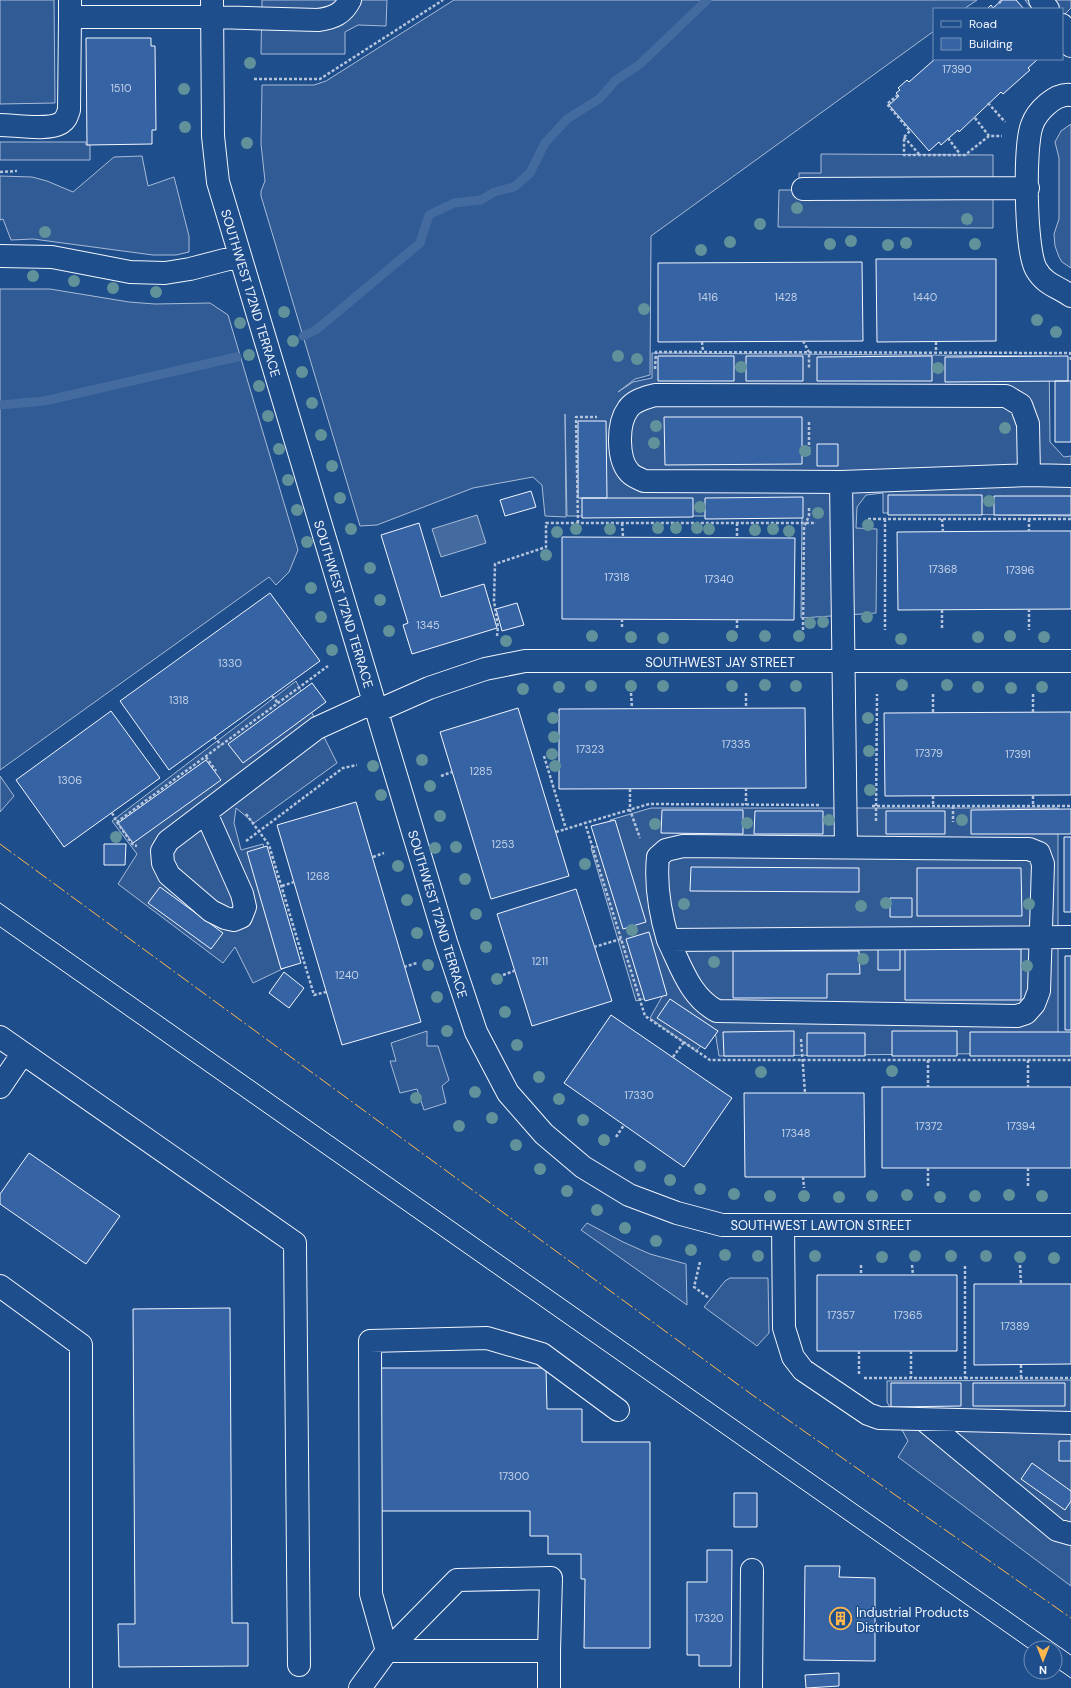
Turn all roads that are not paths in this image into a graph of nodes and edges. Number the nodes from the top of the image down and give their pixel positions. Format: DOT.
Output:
graph roads {
  1 [pos="350,0"];
  2 [pos="1040,0"];
  3 [pos="70,8"];
  4 [pos="1047,8"];
  5 [pos="212,9"];
  6 [pos="1063,26"];
  7 [pos="1071,46"];
  8 [pos="1071,95"];
  9 [pos="0,125"];
  10 [pos="1028,188"];
  11 [pos="803,189"];
  12 [pos="0,256"];
  13 [pos="240,256"];
  14 [pos="1071,296"];
  15 [pos="1029,475"];
  16 [pos="1071,476"];
  17 [pos="841,482"];
  18 [pos="1071,661"];
  19 [pos="843,662"];
  20 [pos="375,706"];
  21 [pos="206,812"];
  22 [pos="846,847"];
  23 [pos="1071,936"];
  24 [pos="1042,937"];
  25 [pos="668,940"];
  26 [pos="0,1037"];
  27 [pos="23,1053"];
  28 [pos="0,1087"];
  29 [pos="583,1167"];
  30 [pos="783,1224"];
  31 [pos="1071,1226"];
  32 [pos="0,1286"];
  33 [pos="618,1410"];
  34 [pos="924,1420"];
  35 [pos="1071,1422"];
  36 [pos="1071,1534"];
  37 [pos="752,1570"];
  38 [pos="549,1650"];
  39 [pos="387,1651"];
  40 [pos="299,1664"];
  41 [pos="81,1688"];
  42 [pos="360,1688"];
  43 [pos="549,1688"];
  44 [pos="752,1688"];
  1 -- 5 [label="street"];
  2 -- 4 [label="street"];
  3 -- 5 [label="street"];
  3 -- 9 [label="street"];
  5 -- 13 [label="street, SOUTHWEST 172ND TERRACE"];
  6 -- 7 [label="street"];
  8 -- 10 [label="street"];
  10 -- 11 [label="street"];
  10 -- 14 [label="street"];
  12 -- 13 [label="street"];
  13 -- 20 [label="street, SOUTHWEST 172ND TERRACE"];
  15 -- 16 [label="street"];
  15 -- 17 [label="street"];
  15 -- 17 [label="street"];
  17 -- 19 [label="street"];
  18 -- 19 [label="street, SOUTHWEST JAY STREET"];
  19 -- 20 [label="street, SOUTHWEST JAY STREET"];
  19 -- 22 [label="street"];
  20 -- 21 [label="street, SOUTHWEST JAY STREET"];
  20 -- 29 [label="street, SOUTHWEST 172ND TERRACE"];
  21 -- 21 [label="street, SOUTHWEST JAY STREET"];
  22 -- 24 [label="street"];
  22 -- 25 [label="street"];
  23 -- 24 [label="street"];
  24 -- 25 [label="street"];
  24 -- 25 [label="street"];
  26 -- 27 [label="street"];
  27 -- 28 [label="street"];
  27 -- 40 [label="street"];
  29 -- 30 [label="street, SOUTHWEST LAWTON STREET"];
  30 -- 31 [label="street, SOUTHWEST LAWTON STREET"];
  30 -- 34 [label="street"];
  32 -- 41 [label="street"];
  33 -- 39 [label="street"];
  34 -- 35 [label="street"];
  34 -- 36 [label="street"];
  37 -- 44 [label="street"];
  38 -- 39 [label="street"];
  38 -- 39 [label="street"];
  38 -- 43 [label="street"];
  39 -- 42 [label="street"];
}
